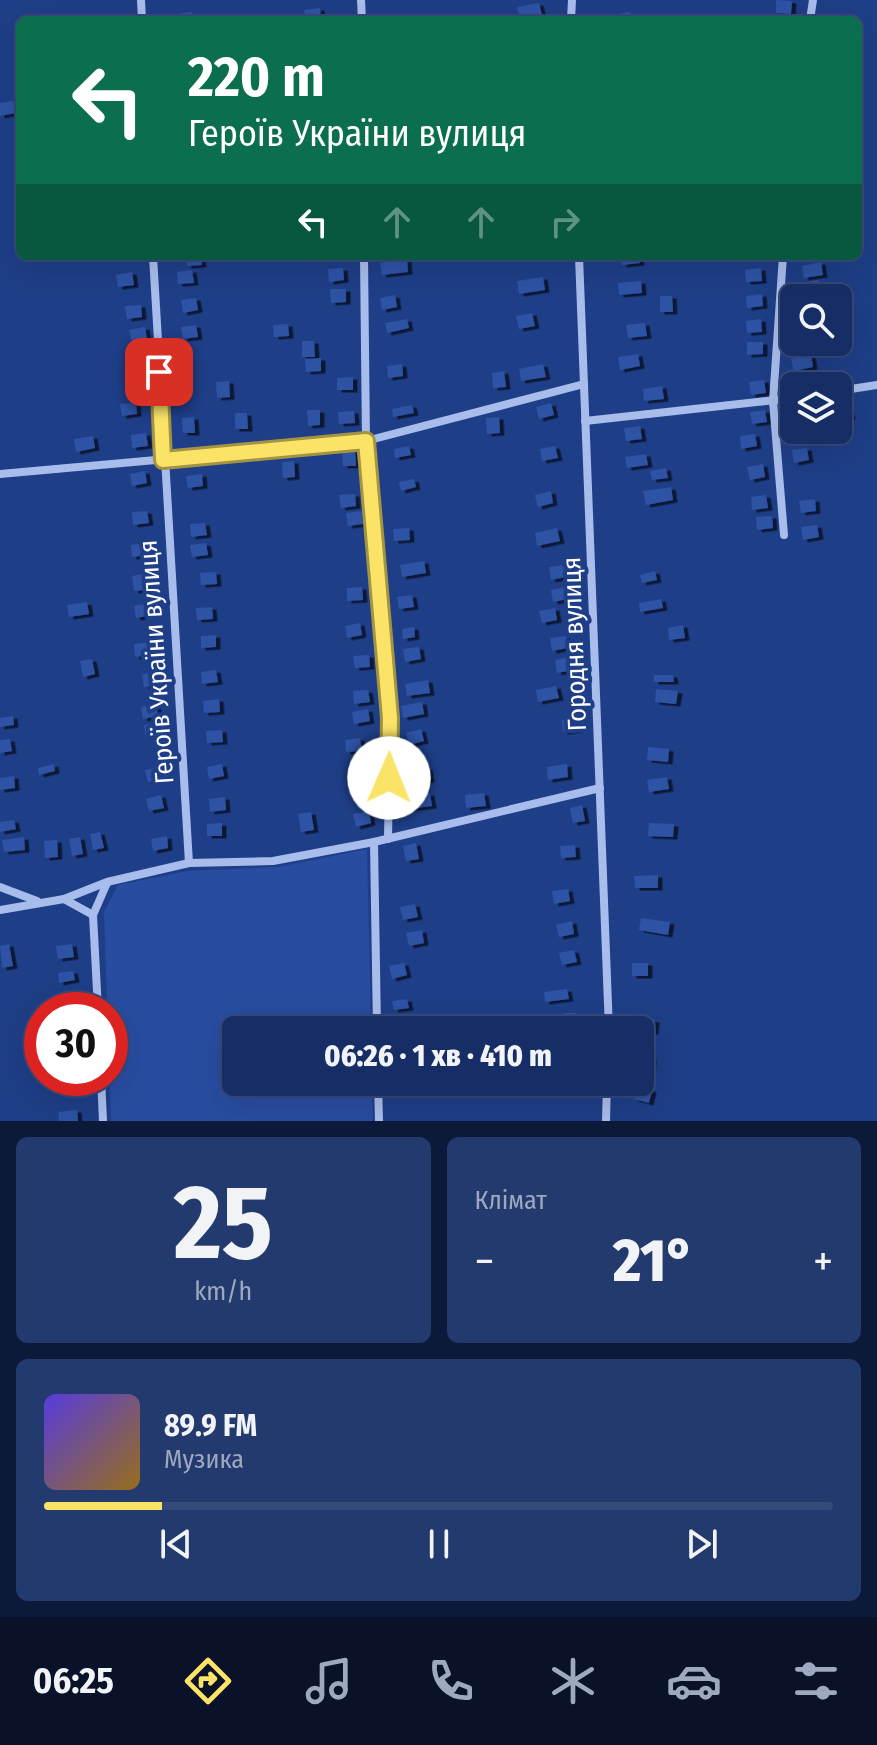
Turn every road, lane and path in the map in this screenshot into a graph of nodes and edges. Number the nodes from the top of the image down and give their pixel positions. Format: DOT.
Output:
graph roads {
  1 [pos="153,260"];
  2 [pos="364,260"];
  3 [pos="579,260"];
  4 [pos="783,260"];
  5 [pos="584,384"];
  6 [pos="877,385"];
  7 [pos="852,389"];
  8 [pos="780,400"];
  9 [pos="773,401"];
  10 [pos="585,421"];
  11 [pos="366,441"];
  12 [pos="163,460"];
  13 [pos="0,474"];
  14 [pos="784,535"];
  15 [pos="600,788"];
  16 [pos="388,839"];
  17 [pos="374,842"];
  18 [pos="189,863"];
  19 [pos="107,882"];
  20 [pos="0,887"];
  21 [pos="64,899"];
  22 [pos="38,901"];
  23 [pos="0,910"];
  24 [pos="93,915"];
  25 [pos="97,992"];
  26 [pos="377,1016"];
  27 [pos="608,1016"];
  28 [pos="102,1096"];
  29 [pos="378,1096"];
  30 [pos="607,1096"];
  31 [pos="103,1121"];
  32 [pos="379,1121"];
  33 [pos="606,1121"];
  1 -- 12 [label="street, Героїв України вулиця"];
  2 -- 11 [label="street"];
  3 -- 5 [label="street, Городня вулиця"];
  4 -- 9 [label="street"];
  5 -- 10 [label="street, Городня вулиця"];
  5 -- 11 [label="street"];
  6 -- 7 [label="street"];
  8 -- 9 [label="street"];
  9 -- 10 [label="street"];
  9 -- 14 [label="street"];
  10 -- 15 [label="street, Городня вулиця"];
  11 -- 12 [label="street"];
  11 -- 16 [label="street"];
  12 -- 13 [label="street"];
  12 -- 18 [label="street, Героїв України вулиця"];
  15 -- 16 [label="street"];
  15 -- 27 [label="street, Городня вулиця"];
  16 -- 17 [label="street"];
  17 -- 18 [label="street"];
  17 -- 26 [label="street"];
  18 -- 19 [label="street"];
  19 -- 21 [label="street"];
  19 -- 24 [label="street"];
  20 -- 22 [label="street"];
  21 -- 22 [label="street"];
  21 -- 24 [label="street"];
  22 -- 23 [label="street"];
  24 -- 25 [label="street"];
  28 -- 31 [label="street"];
  29 -- 32 [label="street"];
  30 -- 33 [label="street"];
}
